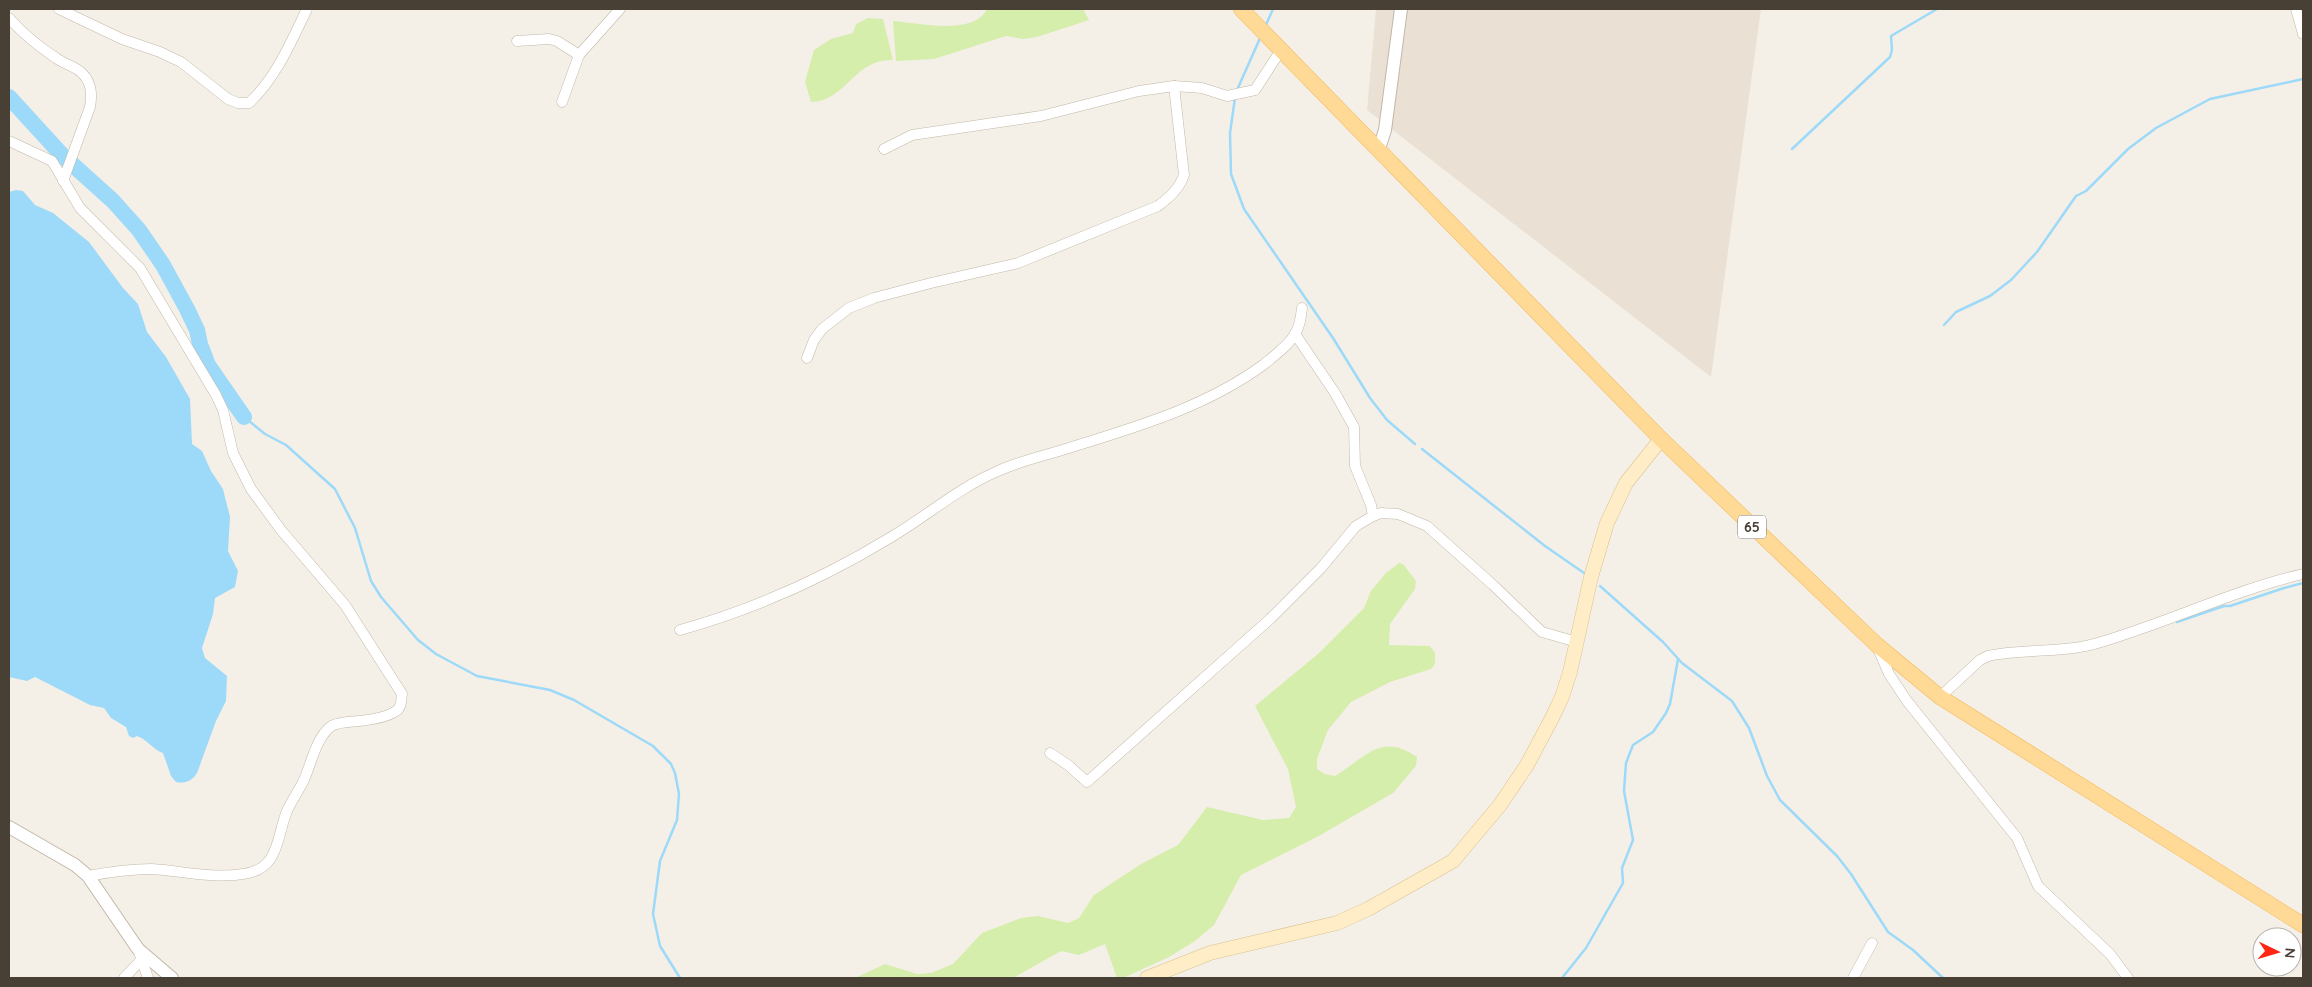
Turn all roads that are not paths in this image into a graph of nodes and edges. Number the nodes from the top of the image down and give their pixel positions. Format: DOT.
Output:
graph roads {
  1 [pos="60,9"];
  2 [pos="307,9"];
  3 [pos="620,9"];
  4 [pos="1400,9"];
  5 [pos="2296,9"];
  6 [pos="1246,13"];
  7 [pos="9,18"];
  8 [pos="2303,34"];
  9 [pos="517,41"];
  10 [pos="1277,46"];
  11 [pos="579,55"];
  12 [pos="1174,86"];
  13 [pos="562,102"];
  14 [pos="9,141"];
  15 [pos="884,149"];
  16 [pos="1379,150"];
  17 [pos="63,181"];
  18 [pos="1302,308"];
  19 [pos="1295,334"];
  20 [pos="807,358"];
  21 [pos="1661,439"];
  22 [pos="1373,516"];
  23 [pos="2303,574"];
  24 [pos="680,630"];
  25 [pos="1578,642"];
  26 [pos="1877,645"];
  27 [pos="1940,697"];
  28 [pos="1050,753"];
  29 [pos="9,827"];
  30 [pos="88,876"];
  31 [pos="2303,925"];
  32 [pos="1872,944"];
  33 [pos="140,954"];
  34 [pos="124,978"];
  35 [pos="148,978"];
  36 [pos="172,978"];
  37 [pos="1147,978"];
  38 [pos="1853,978"];
  39 [pos="2128,978"];
  1 -- 2 [label="street"];
  3 -- 11 [label="street"];
  4 -- 16 [label="street"];
  5 -- 8 [label="street"];
  6 -- 10 [label="main road, 65"];
  7 -- 17 [label="street"];
  9 -- 11 [label="street"];
  10 -- 12 [label="street"];
  10 -- 16 [label="main road, 65"];
  11 -- 13 [label="street"];
  12 -- 15 [label="street"];
  12 -- 20 [label="street"];
  14 -- 17 [label="street"];
  16 -- 21 [label="main road, 65"];
  17 -- 30 [label="street"];
  18 -- 19 [label="street"];
  19 -- 22 [label="street"];
  19 -- 24 [label="street"];
  21 -- 25 [label="main road"];
  21 -- 26 [label="main road, 65"];
  22 -- 25 [label="street"];
  22 -- 28 [label="street"];
  23 -- 27 [label="street"];
  25 -- 37 [label="main road"];
  26 -- 27 [label="main road, 65"];
  26 -- 39 [label="street"];
  27 -- 31 [label="main road, 65"];
  29 -- 30 [label="street"];
  30 -- 33 [label="street"];
  32 -- 38 [label="street"];
  33 -- 34 [label="street"];
  33 -- 35 [label="street"];
  33 -- 36 [label="street"];
}
